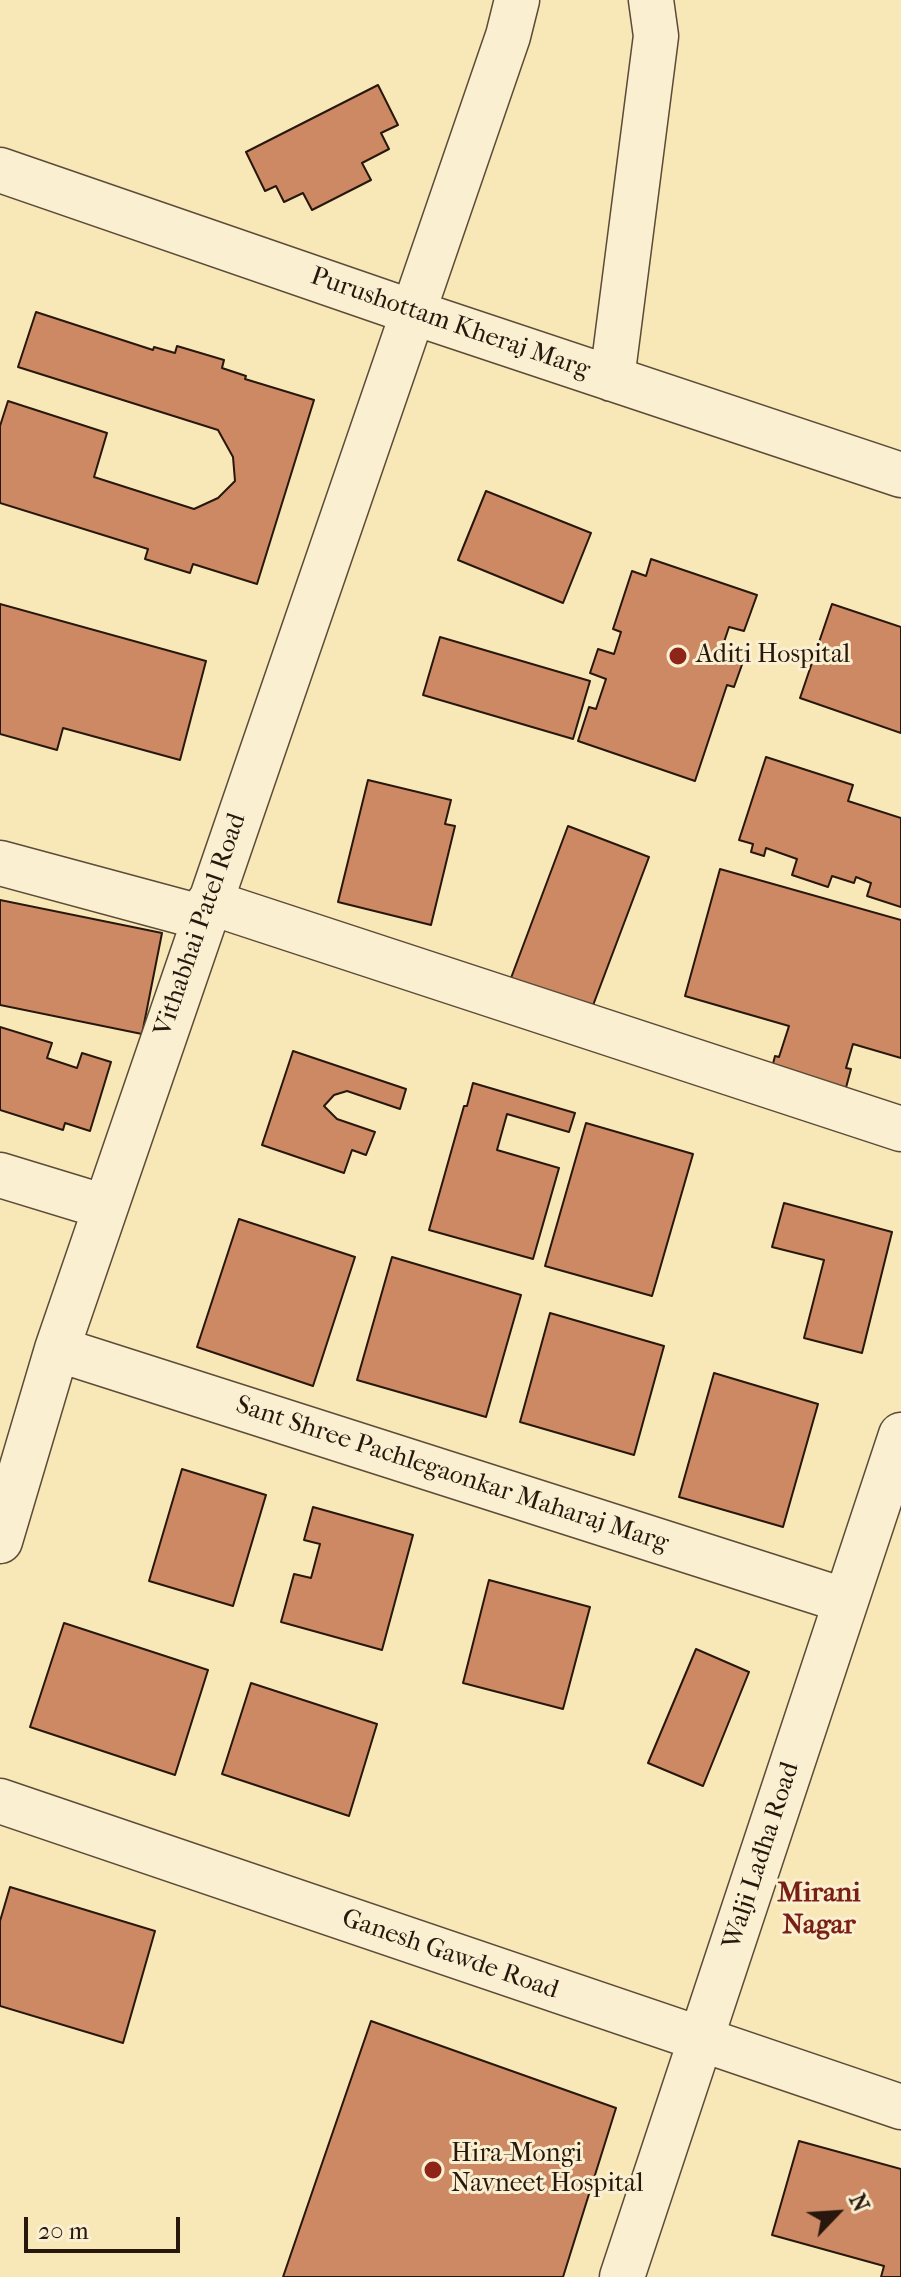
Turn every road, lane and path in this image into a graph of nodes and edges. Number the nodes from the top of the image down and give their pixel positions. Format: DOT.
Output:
graph roads {
  1 [pos="517,0"];
  2 [pos="651,0"];
  3 [pos="0,170"];
  4 [pos="412,312"];
  5 [pos="612,379"];
  6 [pos="901,475"];
  7 [pos="0,863"];
  8 [pos="206,910"];
  9 [pos="901,1129"];
  10 [pos="0,1175"];
  11 [pos="105,1207"];
  12 [pos="57,1349"];
  13 [pos="901,1435"];
  14 [pos="0,1541"];
  15 [pos="846,1601"];
  16 [pos="0,1801"];
  17 [pos="701,2040"];
  18 [pos="901,2107"];
  19 [pos="622,2277"];
  1 -- 4 [label="street, Vithabhai Patel Road"];
  2 -- 5 [label="street"];
  3 -- 4 [label="street, Purushottam Kheraj Marg"];
  4 -- 5 [label="street, Purushottam Kheraj Marg"];
  4 -- 8 [label="street, Vithabhai Patel Road"];
  5 -- 6 [label="street, Purushottam Kheraj Marg"];
  7 -- 8 [label="street"];
  8 -- 9 [label="street"];
  8 -- 11 [label="street, Vithabhai Patel Road"];
  10 -- 11 [label="street"];
  11 -- 12 [label="street, Vithabhai Patel Road"];
  12 -- 14 [label="street, Vithabhai Patel Road"];
  12 -- 15 [label="street, Sant Shree Pachlegaonkar Maharaj Marg"];
  13 -- 15 [label="street, Walji Ladha Road"];
  15 -- 17 [label="street, Walji Ladha Road"];
  16 -- 17 [label="street, Ganesh Gawde Road"];
  17 -- 18 [label="street, Ganesh Gawde Road"];
  17 -- 19 [label="street, Walji Ladha Road"];
}
